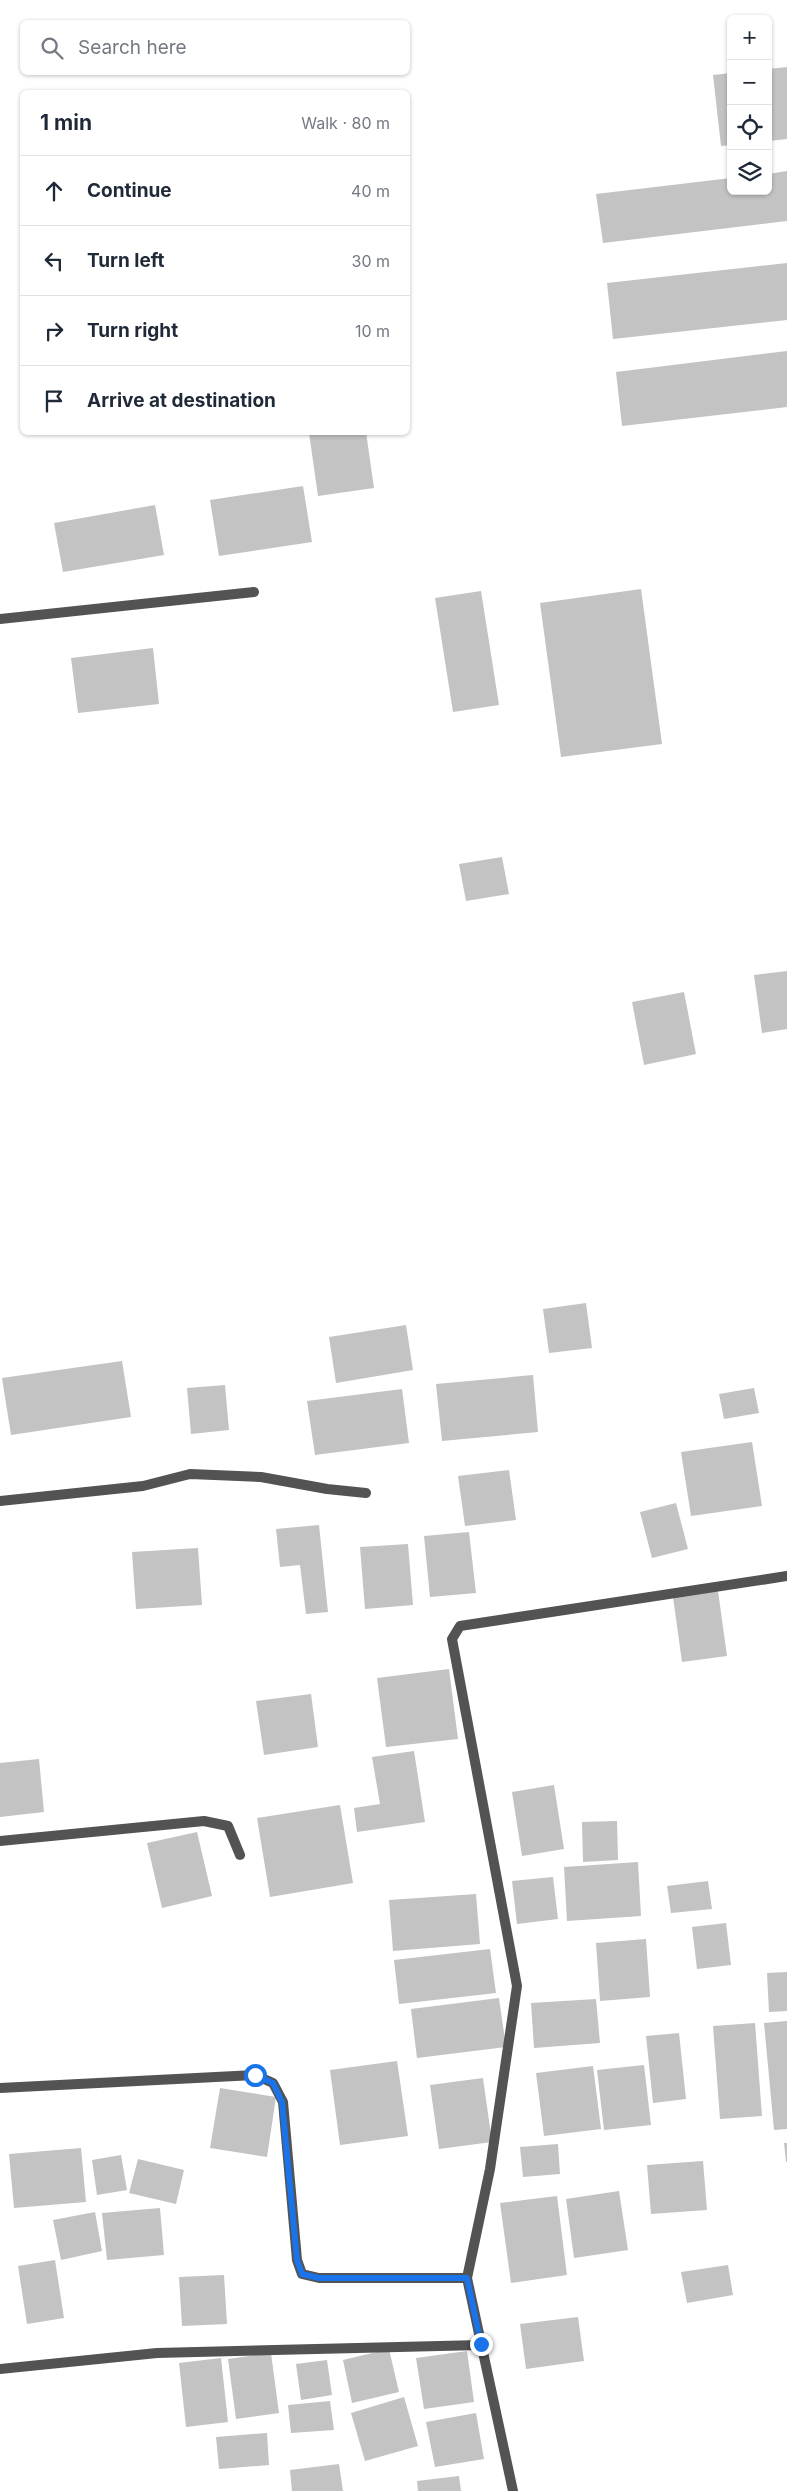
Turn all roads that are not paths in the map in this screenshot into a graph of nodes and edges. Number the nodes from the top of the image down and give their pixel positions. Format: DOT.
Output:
graph roads {
  1 [pos="254,592"];
  2 [pos="0,619"];
  3 [pos="366,1493"];
  4 [pos="0,1501"];
  5 [pos="787,1576"];
  6 [pos="0,1841"];
  7 [pos="240,1855"];
  8 [pos="0,2088"];
  9 [pos="467,2278"];
  10 [pos="481,2344"];
  11 [pos="0,2369"];
  12 [pos="512,2491"];
  1 -- 2 [label="street"];
  3 -- 4 [label="street"];
  5 -- 9 [label="street"];
  6 -- 7 [label="street"];
  8 -- 9 [label="street"];
  9 -- 10 [label="street"];
  10 -- 11 [label="street"];
  10 -- 12 [label="street"];
}
